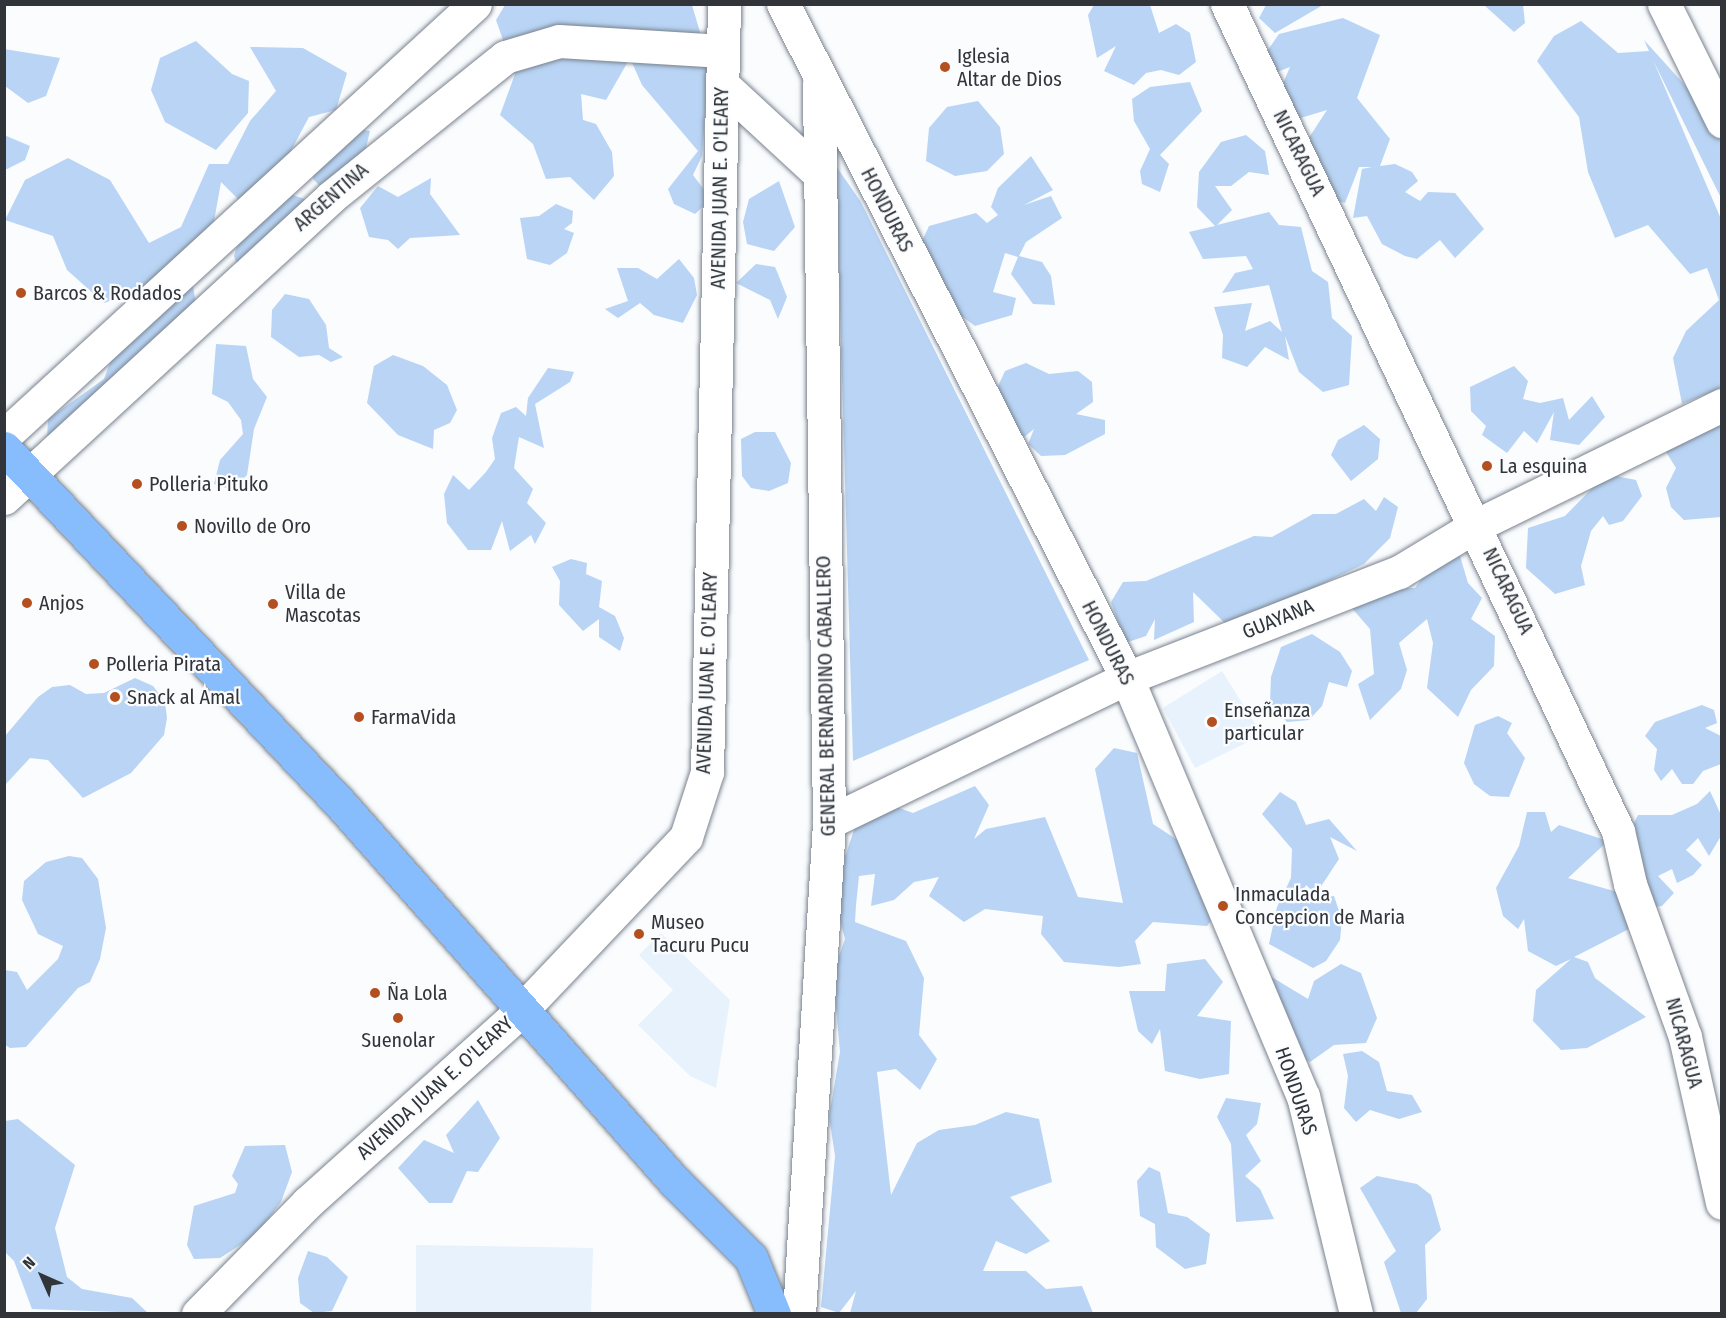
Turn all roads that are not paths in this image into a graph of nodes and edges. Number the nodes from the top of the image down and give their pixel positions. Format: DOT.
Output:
graph roads {
  1 [pos="475,4"];
  2 [pos="724,4"];
  3 [pos="783,4"];
  4 [pos="1227,4"];
  5 [pos="1664,4"];
  6 [pos="723,51"];
  7 [pos="819,77"];
  8 [pos="723,85"];
  9 [pos="1722,121"];
  10 [pos="819,174"];
  11 [pos="1722,405"];
  12 [pos="4,436"];
  13 [pos="4,448"];
  14 [pos="16,488"];
  15 [pos="1477,525"];
  16 [pos="1127,678"];
  17 [pos="829,822"];
  18 [pos="522,1010"];
  19 [pos="1722,1203"];
  20 [pos="198,1314"];
  21 [pos="774,1314"];
  22 [pos="799,1314"];
  23 [pos="1356,1314"];
  1 -- 12 [label="street"];
  2 -- 6 [label="street, AVENIDA JUAN E. O'LEARY"];
  3 -- 7 [label="street, HONDURAS"];
  4 -- 15 [label="street, NICARAGUA"];
  5 -- 9 [label="street"];
  6 -- 8 [label="street, AVENIDA JUAN E. O'LEARY"];
  6 -- 14 [label="street, ARGENTINA"];
  7 -- 10 [label="street, GENERAL BERNARDINO CABALLERO"];
  7 -- 16 [label="street, HONDURAS"];
  8 -- 10 [label="street"];
  8 -- 18 [label="street, AVENIDA JUAN E. O'LEARY"];
  10 -- 17 [label="street, GENERAL BERNARDINO CABALLERO"];
  11 -- 15 [label="street, GUAYANA"];
  13 -- 14 [label="highway"];
  14 -- 18 [label="highway"];
  15 -- 16 [label="street, GUAYANA"];
  15 -- 19 [label="street, NICARAGUA"];
  16 -- 17 [label="street, GUAYANA"];
  16 -- 23 [label="street, HONDURAS"];
  17 -- 22 [label="street, GENERAL BERNARDINO CABALLERO"];
  18 -- 20 [label="street, AVENIDA JUAN E. O'LEARY"];
  18 -- 21 [label="highway"];
}
